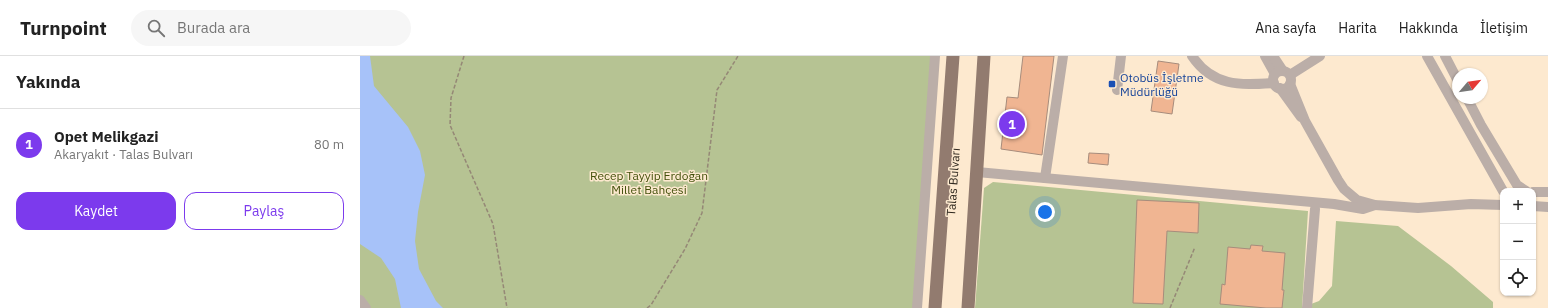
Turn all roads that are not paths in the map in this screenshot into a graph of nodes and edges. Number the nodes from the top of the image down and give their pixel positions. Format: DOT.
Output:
graph roads {
  1 [pos="935,56"];
  2 [pos="953,56"];
  3 [pos="962,56"];
  4 [pos="984,56"];
  5 [pos="1063,56"];
  6 [pos="1121,56"];
  7 [pos="1192,56"];
  8 [pos="1266,56"];
  9 [pos="1273,56"];
  10 [pos="1320,56"];
  11 [pos="1427,56"];
  12 [pos="1445,56"];
  13 [pos="1452,69"];
  14 [pos="1282,79"];
  15 [pos="1117,90"];
  16 [pos="1470,104"];
  17 [pos="977,172"];
  18 [pos="1045,178"];
  19 [pos="1501,188"];
  20 [pos="1522,188"];
  21 [pos="1536,192"];
  22 [pos="1548,192"];
  23 [pos="1375,205"];
  24 [pos="1500,205"];
  25 [pos="1536,206"];
  26 [pos="1548,207"];
  27 [pos="1315,209"];
  28 [pos="360,300"];
  29 [pos="366,308"];
  30 [pos="917,308"];
  31 [pos="935,308"];
  32 [pos="944,308"];
  33 [pos="968,308"];
  34 [pos="1307,308"];
  1 -- 30 [label="street"];
  2 -- 31 [label="main road"];
  3 -- 32 [label="main road, Talas Bulvarı"];
  4 -- 17 [label="main road, Talas Bulvarı"];
  5 -- 18 [label="street"];
  6 -- 15 [label="street"];
  7 -- 14 [label="street"];
  8 -- 14 [label="street"];
  9 -- 14 [label="street"];
  10 -- 14 [label="street"];
  11 -- 19 [label="street"];
  12 -- 13 [label="street"];
  14 -- 23 [label="street"];
  16 -- 20 [label="street"];
  17 -- 18 [label="street"];
  17 -- 33 [label="main road, Talas Bulvarı"];
  18 -- 23 [label="street"];
  21 -- 22 [label="street"];
  23 -- 24 [label="street"];
  25 -- 26 [label="street"];
  27 -- 34 [label="street"];
  28 -- 29 [label="street"];
}
